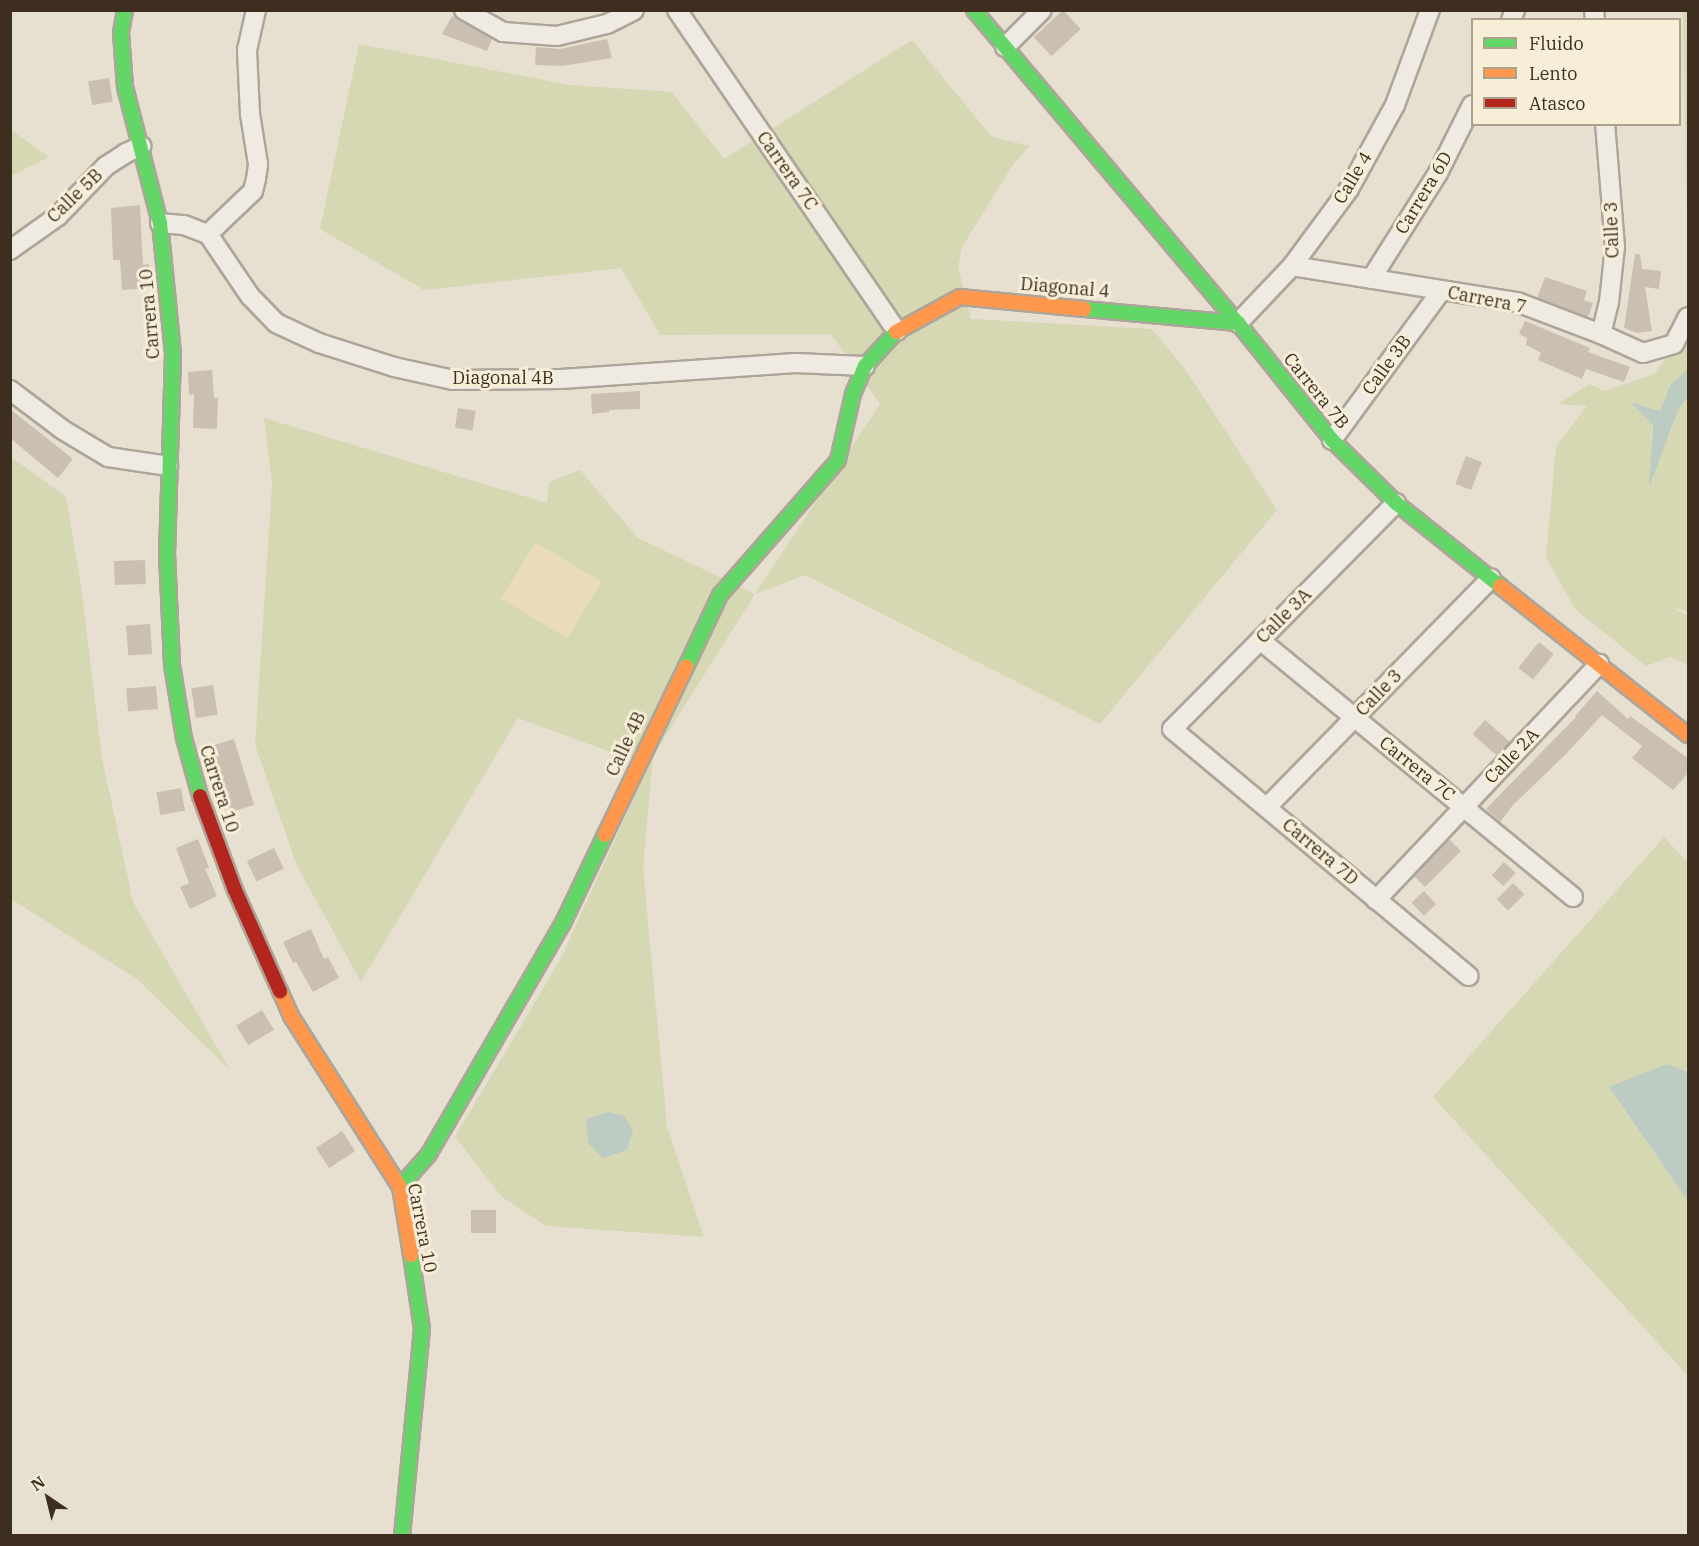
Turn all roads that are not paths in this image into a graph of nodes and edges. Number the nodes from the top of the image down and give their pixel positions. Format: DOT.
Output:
graph roads {
  1 [pos="125,10"];
  2 [pos="256,10"];
  3 [pos="464,10"];
  4 [pos="634,10"];
  5 [pos="677,10"];
  6 [pos="974,10"];
  7 [pos="1042,10"];
  8 [pos="1430,10"];
  9 [pos="1005,47"];
  10 [pos="1471,109"];
  11 [pos="1605,126"];
  12 [pos="142,146"];
  13 [pos="160,223"];
  14 [pos="207,234"];
  15 [pos="10,250"];
  16 [pos="1292,266"];
  17 [pos="1371,279"];
  18 [pos="1441,291"];
  19 [pos="1689,317"];
  20 [pos="1238,323"];
  21 [pos="897,331"];
  22 [pos="1601,334"];
  23 [pos="865,366"];
  24 [pos="10,390"];
  25 [pos="1332,440"];
  26 [pos="168,466"];
  27 [pos="1396,503"];
  28 [pos="1491,578"];
  29 [pos="1260,640"];
  30 [pos="1599,664"];
  31 [pos="1354,718"];
  32 [pos="1173,729"];
  33 [pos="1689,735"];
  34 [pos="1266,807"];
  35 [pos="1464,807"];
  36 [pos="1573,897"];
  37 [pos="1376,900"];
  38 [pos="1468,976"];
  39 [pos="400,1187"];
  40 [pos="402,1536"];
  1 -- 12 [label="street, Carrera 10"];
  2 -- 14 [label="street"];
  3 -- 4 [label="street"];
  5 -- 21 [label="street, Carrera 7C"];
  6 -- 9 [label="street, Carrera 7B"];
  7 -- 9 [label="street"];
  8 -- 16 [label="street, Calle 4"];
  9 -- 20 [label="street, Carrera 7B"];
  10 -- 17 [label="street, Carrera 6D"];
  11 -- 22 [label="street, Calle 3"];
  12 -- 13 [label="street, Carrera 10"];
  12 -- 15 [label="street, Calle 5B"];
  13 -- 14 [label="street"];
  13 -- 26 [label="street, Carrera 10"];
  14 -- 23 [label="street, Diagonal 4B"];
  16 -- 17 [label="street, Carrera 7"];
  16 -- 20 [label="street, Calle 4"];
  17 -- 18 [label="street, Carrera 7"];
  18 -- 22 [label="street, Carrera 7"];
  18 -- 25 [label="street, Calle 3B"];
  19 -- 22 [label="street, Carrera 7"];
  20 -- 21 [label="street, Diagonal 4"];
  20 -- 25 [label="street, Carrera 7B"];
  21 -- 23 [label="street, Calle 4B"];
  23 -- 39 [label="street, Calle 4B"];
  24 -- 26 [label="street"];
  25 -- 27 [label="street, Carrera 7B"];
  26 -- 39 [label="street, Carrera 10"];
  27 -- 28 [label="street, Carrera 7B"];
  27 -- 29 [label="street, Calle 3A"];
  28 -- 30 [label="street, Carrera 7B"];
  28 -- 31 [label="street, Calle 3"];
  29 -- 31 [label="street, Carrera 7C"];
  29 -- 32 [label="street, Calle 3A"];
  30 -- 33 [label="street, Carrera 7B"];
  30 -- 35 [label="street, Calle 2A"];
  31 -- 34 [label="street, Calle 3"];
  31 -- 35 [label="street, Carrera 7C"];
  32 -- 34 [label="street, Carrera 7D"];
  34 -- 37 [label="street, Carrera 7D"];
  35 -- 36 [label="street, Carrera 7C"];
  35 -- 37 [label="street, Calle 2A"];
  37 -- 38 [label="street, Carrera 7D"];
  39 -- 40 [label="street, Carrera 10"];
}
